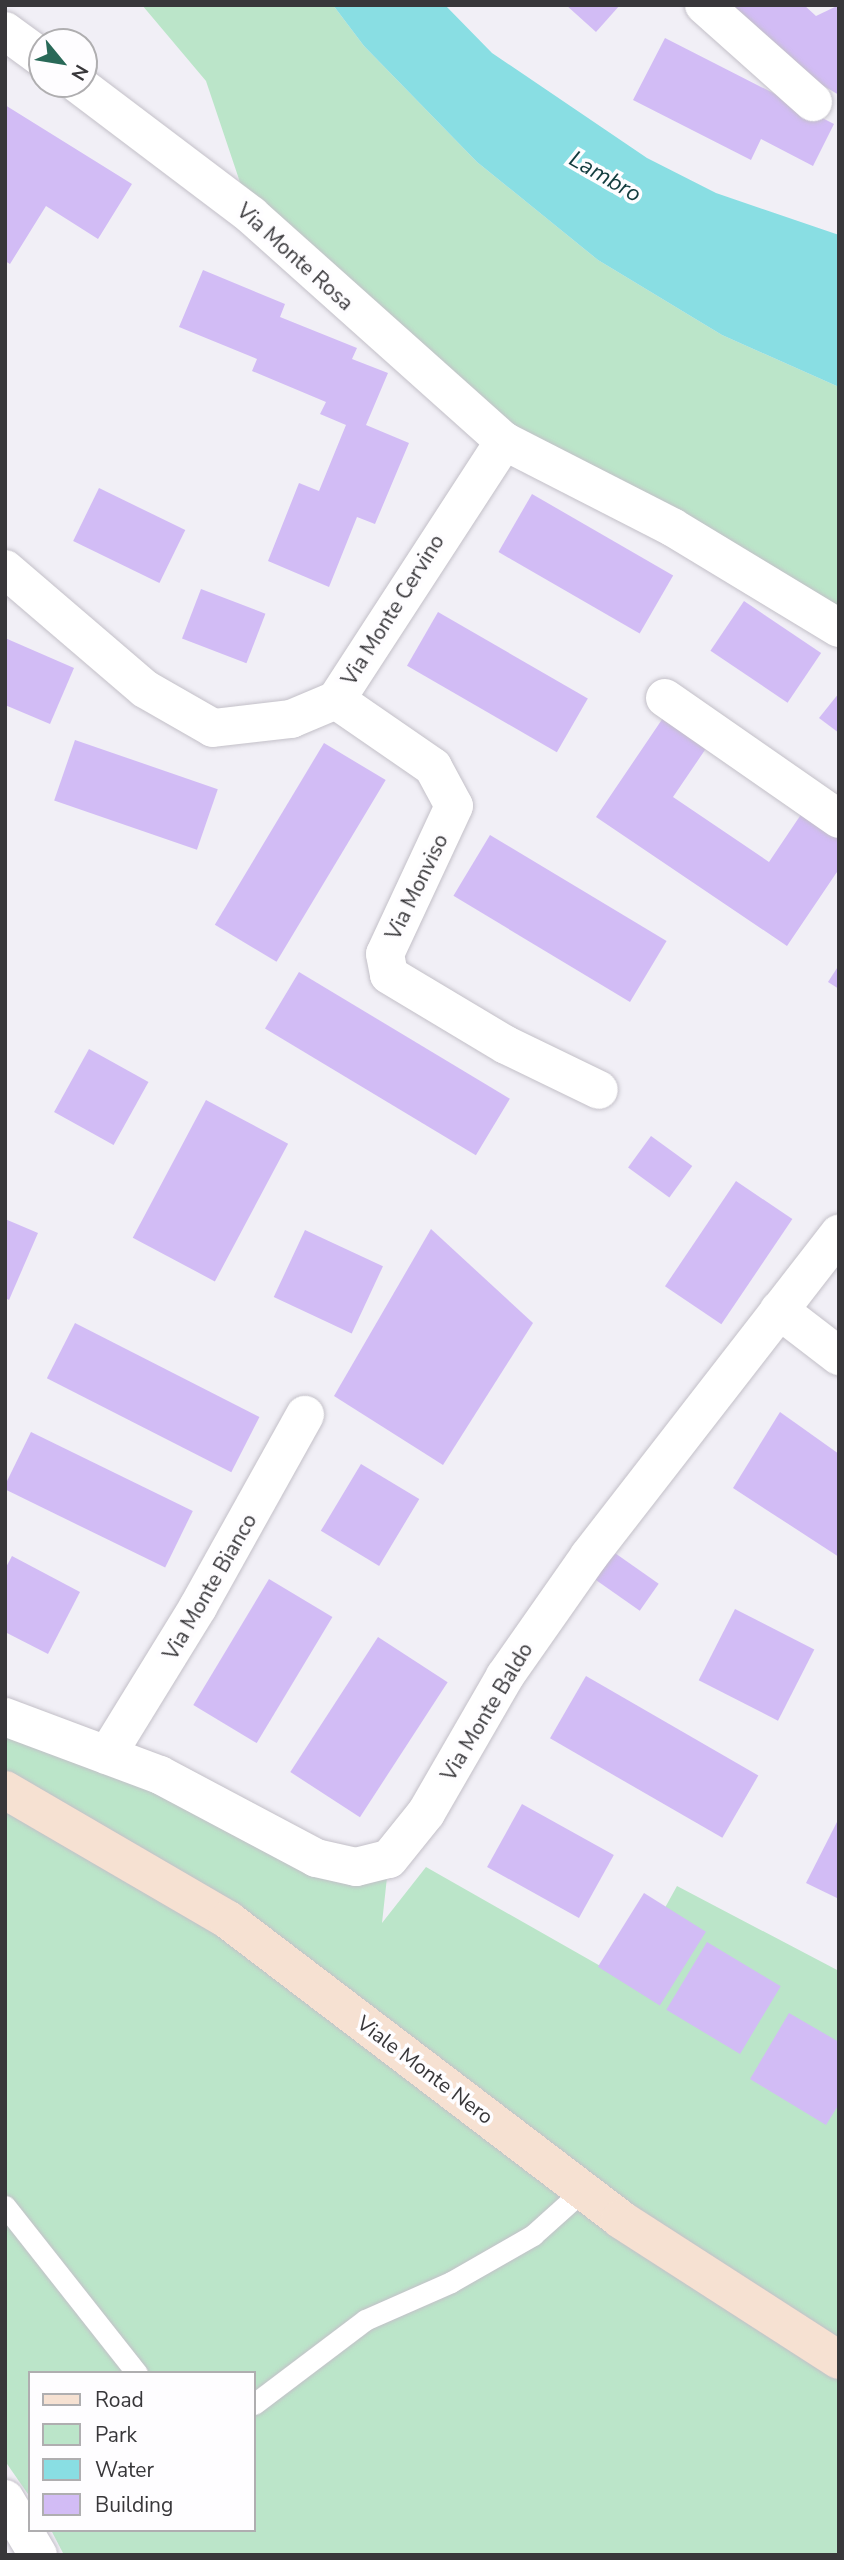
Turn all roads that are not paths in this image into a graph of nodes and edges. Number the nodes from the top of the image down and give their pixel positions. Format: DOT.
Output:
graph roads {
  1 [pos="704,5"];
  2 [pos="5,31"];
  3 [pos="28,48"];
  4 [pos="96,98"];
  5 [pos="813,102"];
  6 [pos="504,441"];
  7 [pos="5,569"];
  8 [pos="839,628"];
  9 [pos="665,698"];
  10 [pos="336,700"];
  11 [pos="839,818"];
  12 [pos="600,1090"];
  13 [pos="839,1234"];
  14 [pos="779,1310"];
  15 [pos="839,1356"];
  16 [pos="305,1415"];
  17 [pos="5,1717"];
  18 [pos="107,1755"];
  19 [pos="5,1790"];
  20 [pos="582,2191"];
  21 [pos="5,2206"];
  22 [pos="839,2360"];
  23 [pos="134,2371"];
  24 [pos="256,2402"];
  25 [pos="5,2499"];
  26 [pos="38,2555"];
  1 -- 5 [label="street"];
  2 -- 3 [label="street"];
  4 -- 6 [label="street, Via Monte Rosa"];
  6 -- 8 [label="street, Via Monte Rosa"];
  6 -- 10 [label="street, Via Monte Cervino"];
  7 -- 10 [label="street, Via Monte Cervino"];
  9 -- 11 [label="street"];
  10 -- 12 [label="street, Via Monviso"];
  13 -- 14 [label="street, Via Monte Baldo"];
  14 -- 15 [label="street"];
  14 -- 18 [label="street, Via Monte Baldo"];
  16 -- 18 [label="street, Via Monte Bianco"];
  17 -- 18 [label="street, Via Monte Baldo"];
  19 -- 20 [label="street, Viale Monte Nero"];
  20 -- 22 [label="street, Viale Monte Nero"];
  20 -- 24 [label="lane"];
  21 -- 23 [label="lane"];
  25 -- 26 [label="street"];
}
